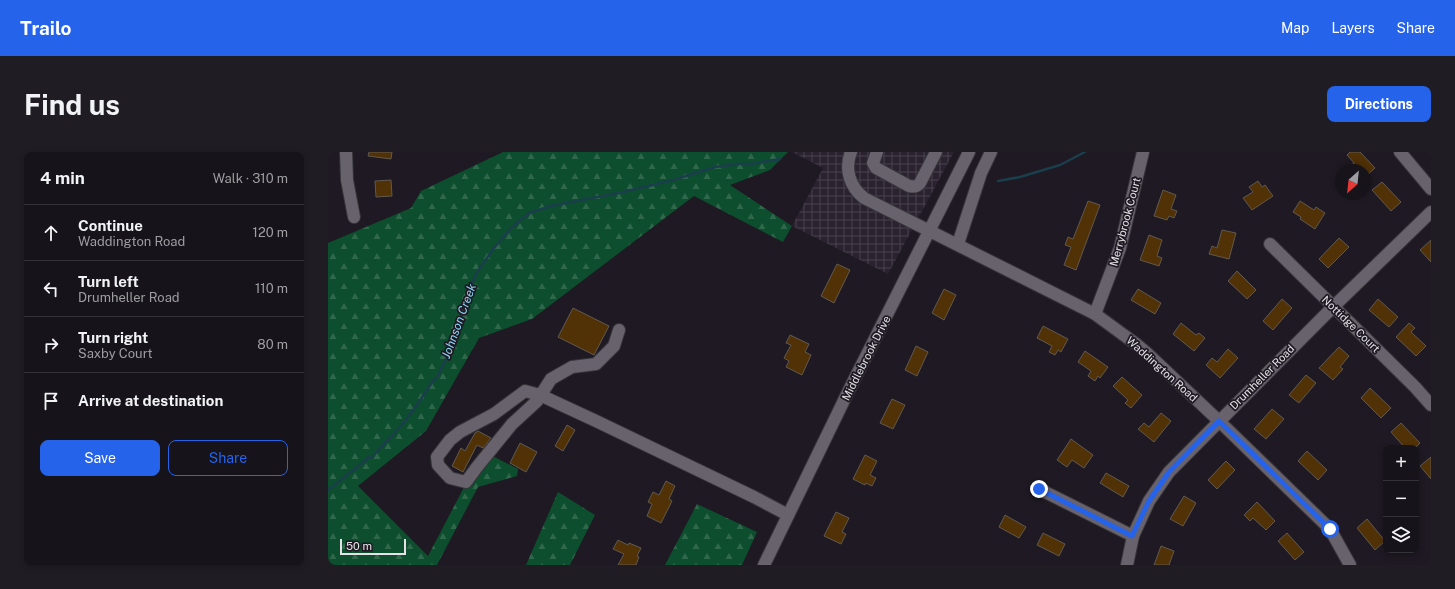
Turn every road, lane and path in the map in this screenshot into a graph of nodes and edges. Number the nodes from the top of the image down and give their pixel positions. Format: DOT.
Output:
graph roads {
  1 [pos="346,152"];
  2 [pos="851,152"];
  3 [pos="877,152"];
  4 [pos="936,152"];
  5 [pos="969,152"];
  6 [pos="991,152"];
  7 [pos="1143,152"];
  8 [pos="1400,152"];
  9 [pos="1431,189"];
  10 [pos="1431,212"];
  11 [pos="354,217"];
  12 [pos="930,230"];
  13 [pos="958,244"];
  14 [pos="1270,244"];
  15 [pos="1333,307"];
  16 [pos="1095,314"];
  17 [pos="618,330"];
  18 [pos="540,395"];
  19 [pos="1431,405"];
  20 [pos="1219,421"];
  21 [pos="1039,489"];
  22 [pos="788,515"];
  23 [pos="1132,536"];
  24 [pos="764,565"];
  25 [pos="1127,565"];
  26 [pos="1350,565"];
  1 -- 11 [label="street"];
  2 -- 12 [label="street, Waddington Road"];
  3 -- 4 [label="street"];
  5 -- 12 [label="street, Middlebrook Drive"];
  6 -- 13 [label="street"];
  7 -- 16 [label="street, Merrybrook Court"];
  8 -- 9 [label="street"];
  10 -- 15 [label="street, Drumheller Road"];
  12 -- 13 [label="street, Waddington Road"];
  12 -- 22 [label="street, Middlebrook Drive"];
  13 -- 16 [label="street, Waddington Road"];
  14 -- 15 [label="street, Nottidge Court"];
  15 -- 19 [label="street, Nottidge Court"];
  15 -- 20 [label="street, Drumheller Road"];
  16 -- 20 [label="street, Waddington Road"];
  17 -- 18 [label="street"];
  18 -- 18 [label="street"];
  18 -- 22 [label="street"];
  20 -- 23 [label="street, Drumheller Road"];
  20 -- 26 [label="street, Waddington Road"];
  21 -- 23 [label="street"];
  22 -- 24 [label="street, Middlebrook Drive"];
  23 -- 25 [label="street, Drumheller Road"];
}
